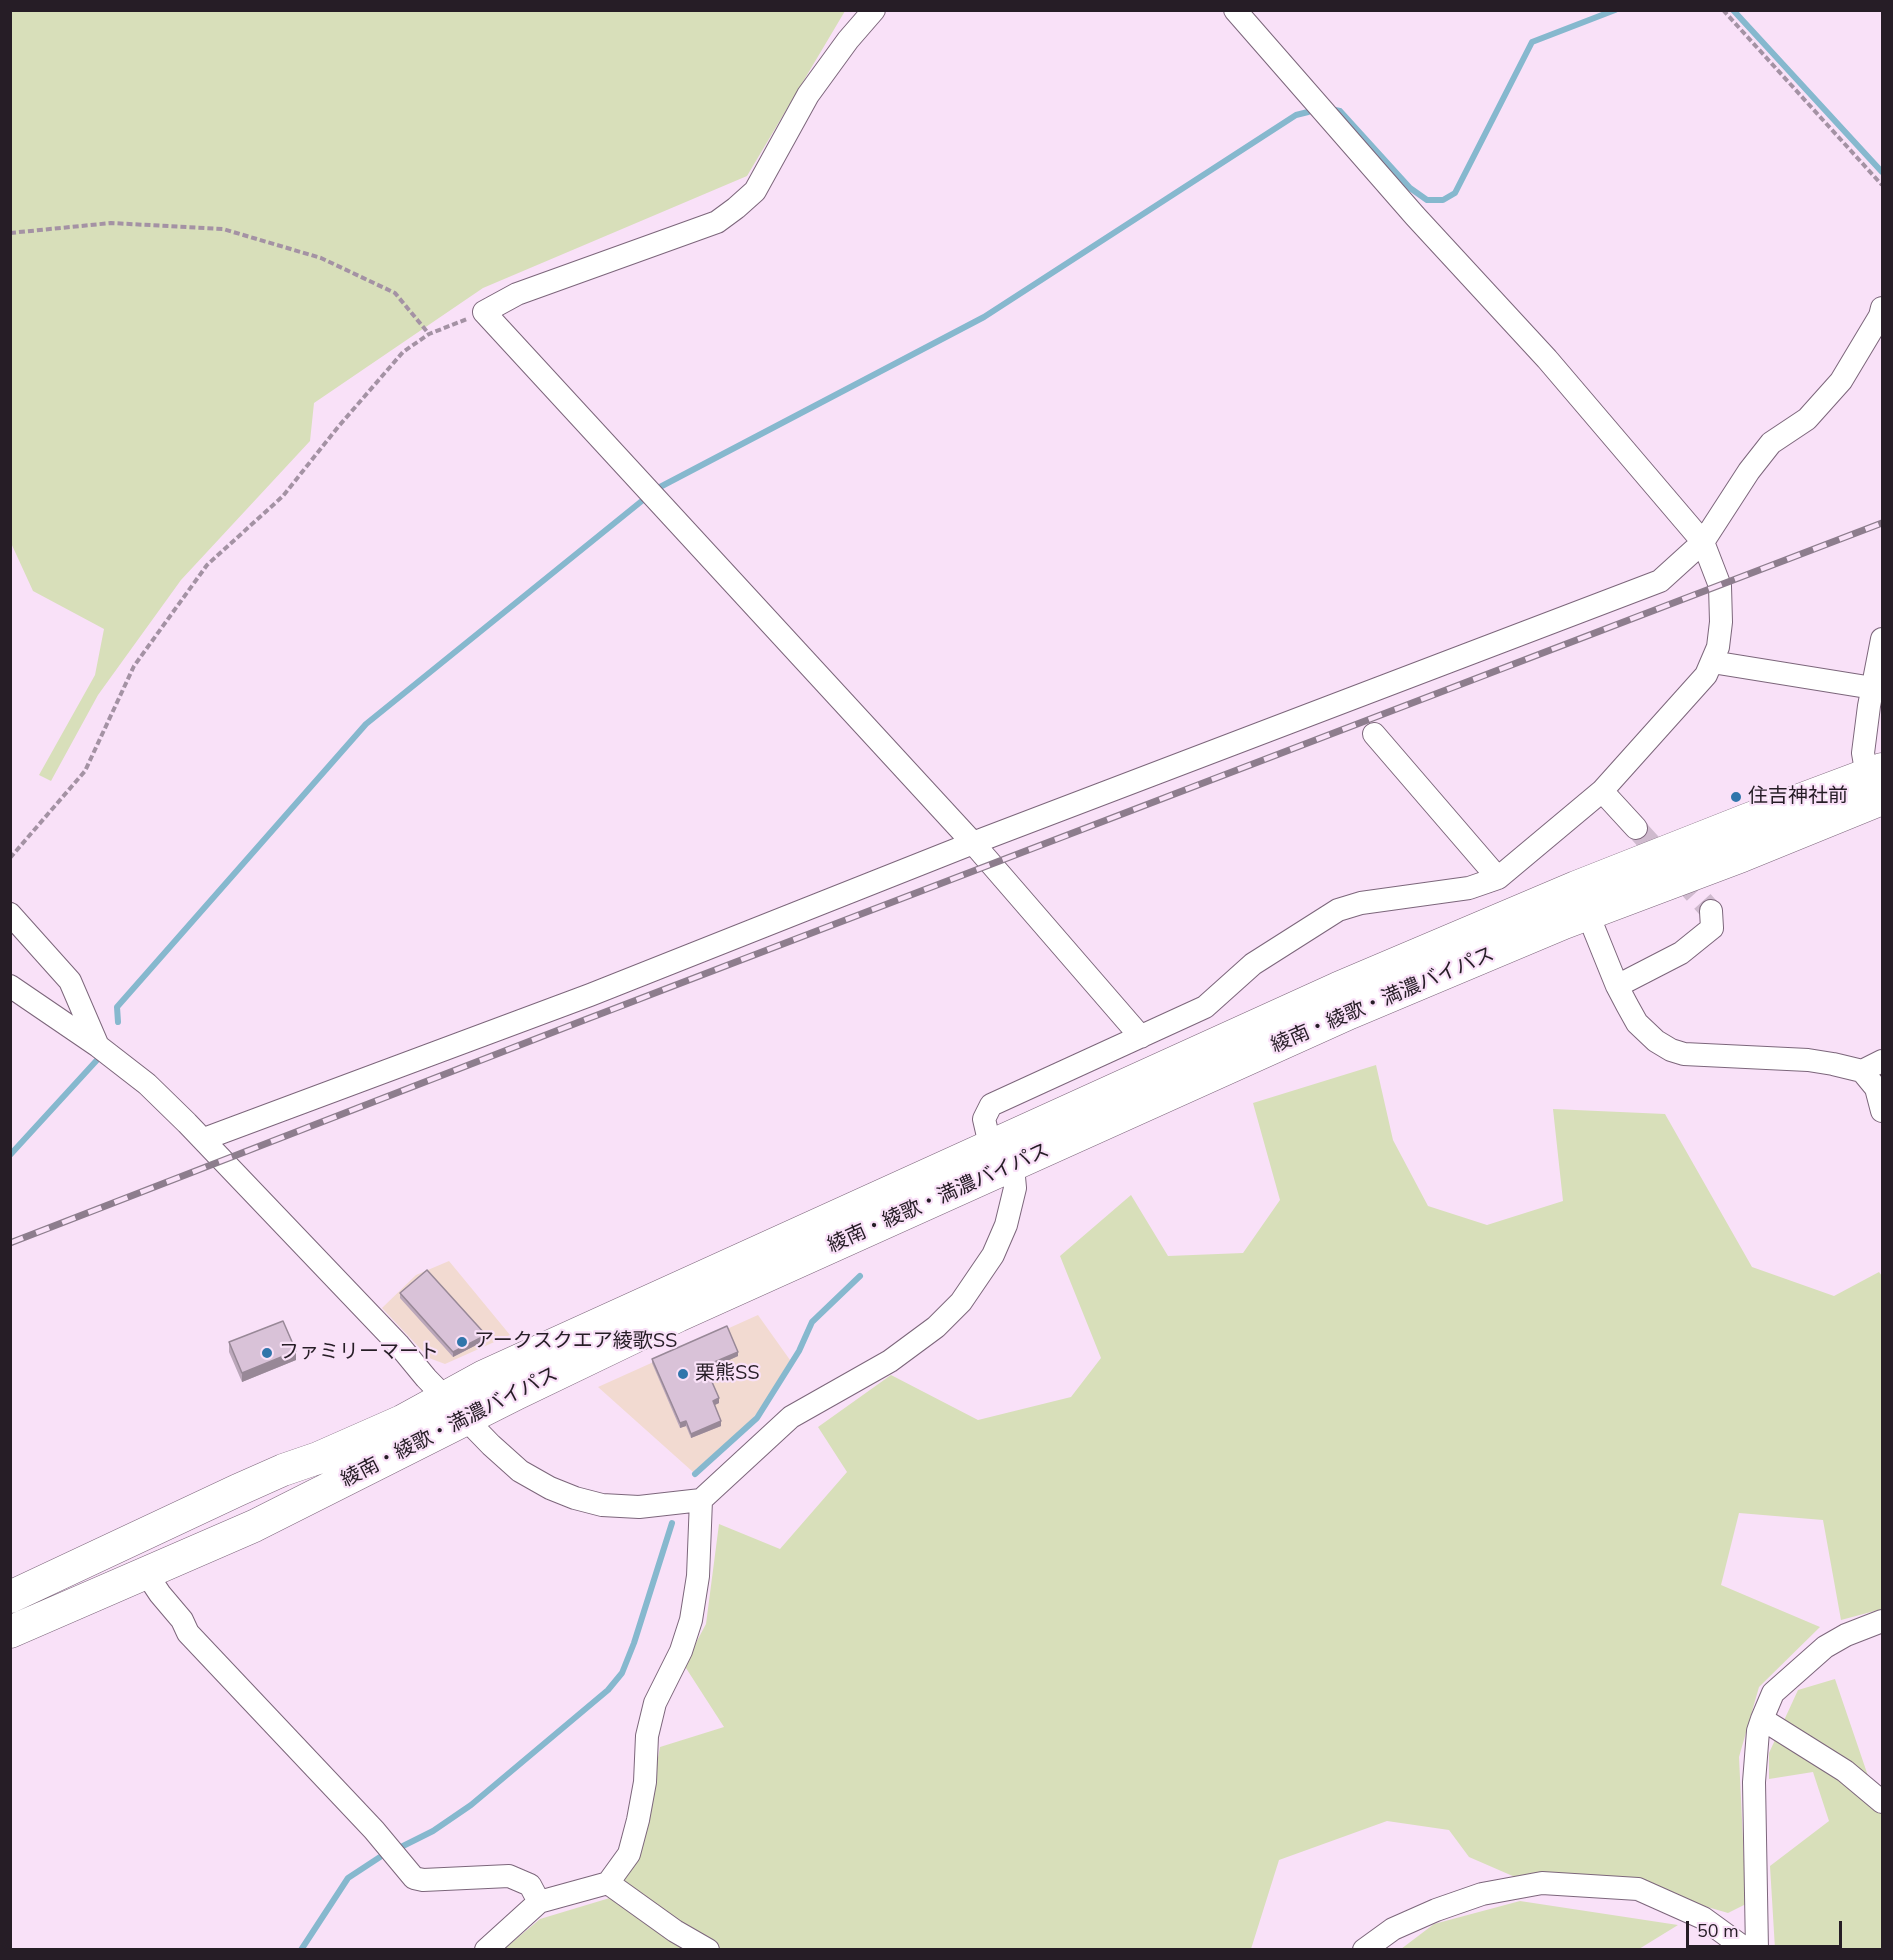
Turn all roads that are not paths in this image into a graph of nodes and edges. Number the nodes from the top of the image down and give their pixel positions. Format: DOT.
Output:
graph roads {
  1 [pos="874,10"];
  2 [pos="1235,10"];
  3 [pos="1882,308"];
  4 [pos="1703,542"];
  5 [pos="1882,639"];
  6 [pos="1712,662"];
  7 [pos="1873,688"];
  8 [pos="1374,734"];
  9 [pos="1877,781"];
  10 [pos="1602,791"];
  11 [pos="1636,828"];
  12 [pos="973,843"];
  13 [pos="1498,878"];
  14 [pos="1582,900"];
  15 [pos="1711,911"];
  16 [pos="10,914"];
  17 [pos="10,986"];
  18 [pos="1617,986"];
  19 [pos="1141,1036"];
  20 [pos="98,1046"];
  21 [pos="1882,1061"];
  22 [pos="1862,1071"];
  23 [pos="1882,1111"];
  24 [pos="204,1139"];
  25 [pos="990,1145"];
  26 [pos="1012,1166"];
  27 [pos="455,1408"];
  28 [pos="701,1500"];
  29 [pos="146,1573"];
  30 [pos="10,1597"];
  31 [pos="1882,1621"];
  32 [pos="10,1632"];
  33 [pos="1762,1719"];
  34 [pos="1882,1802"];
  35 [pos="608,1884"];
  36 [pos="539,1902"];
  37 [pos="486,1950"];
  38 [pos="708,1950"];
  39 [pos="1364,1950"];
  40 [pos="1747,1950"];
  41 [pos="1757,1950"];
  1 -- 12 [label="street"];
  2 -- 4 [label="street"];
  3 -- 4 [label="street"];
  4 -- 6 [label="street"];
  4 -- 12 [label="street"];
  5 -- 7 [label="street"];
  6 -- 7 [label="street"];
  6 -- 10 [label="street"];
  7 -- 9 [label="street"];
  8 -- 13 [label="street"];
  9 -- 14 [label="highway, 綾南・綾歌・満濃バイパス"];
  10 -- 11 [label="street"];
  10 -- 13 [label="street"];
  12 -- 19 [label="street"];
  12 -- 24 [label="street"];
  13 -- 19 [label="street"];
  14 -- 18 [label="street"];
  14 -- 25 [label="highway, 綾南・綾歌・満濃バイパス"];
  14 -- 26 [label="highway, 綾南・綾歌・満濃バイパス"];
  15 -- 18 [label="street"];
  16 -- 20 [label="street"];
  17 -- 20 [label="street"];
  18 -- 22 [label="street"];
  19 -- 25 [label="street"];
  20 -- 24 [label="street"];
  21 -- 22 [label="street"];
  22 -- 23 [label="street"];
  24 -- 27 [label="street"];
  25 -- 27 [label="highway, 綾南・綾歌・満濃バイパス"];
  26 -- 27 [label="highway, 綾南・綾歌・満濃バイパス"];
  26 -- 28 [label="street"];
  27 -- 28 [label="street"];
  27 -- 29 [label="highway, 綾南・綾歌・満濃バイパス"];
  27 -- 30 [label="highway, 綾南・綾歌・満濃バイパス"];
  28 -- 35 [label="street"];
  29 -- 32 [label="highway, 綾南・綾歌・満濃バイパス"];
  29 -- 36 [label="street"];
  31 -- 33 [label="street"];
  33 -- 34 [label="street"];
  33 -- 41 [label="street"];
  35 -- 36 [label="street"];
  35 -- 38 [label="street"];
  36 -- 37 [label="street"];
  39 -- 40 [label="street"];
}
